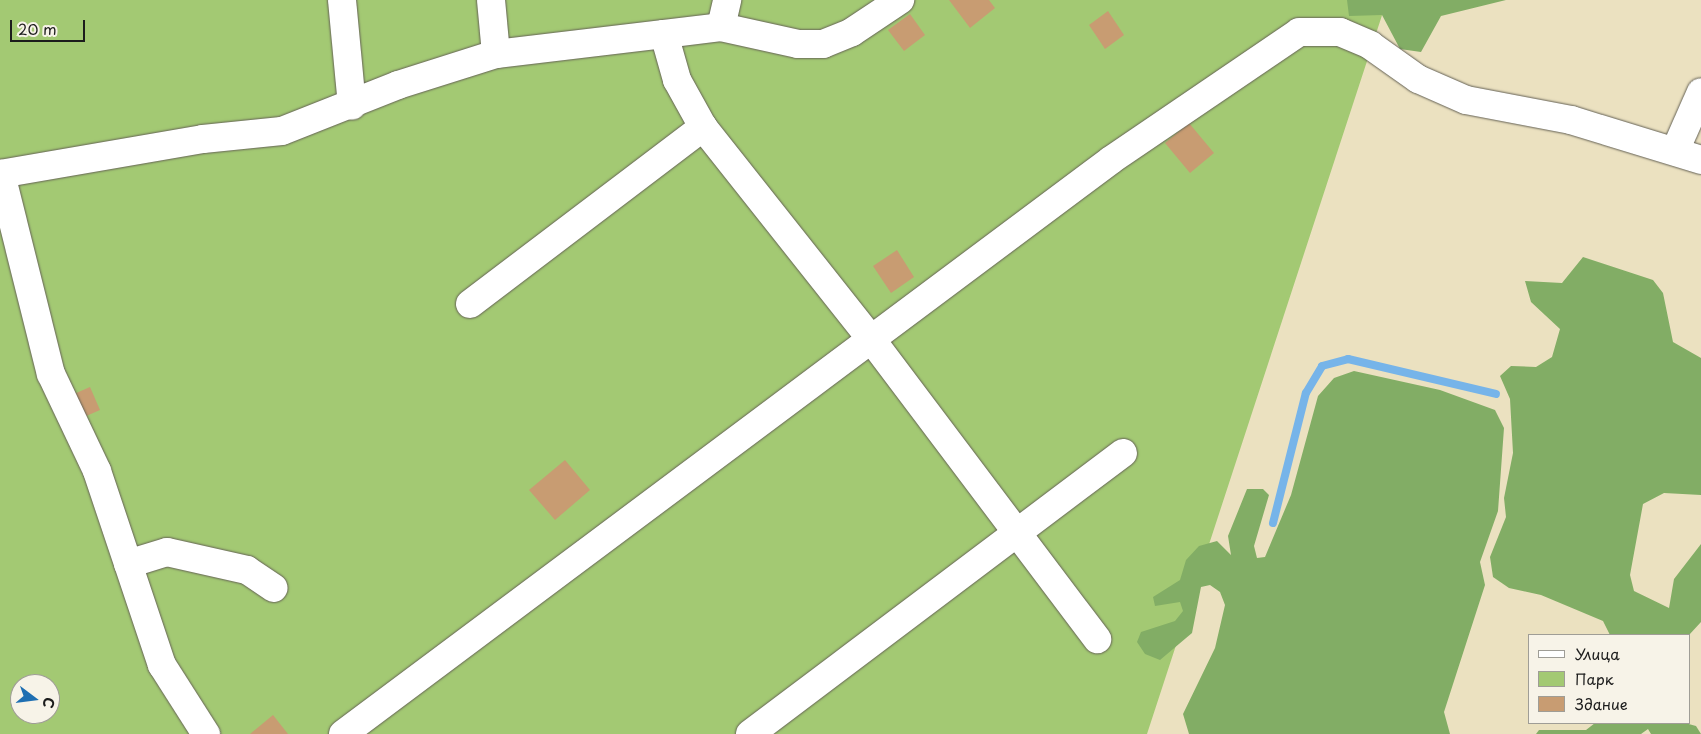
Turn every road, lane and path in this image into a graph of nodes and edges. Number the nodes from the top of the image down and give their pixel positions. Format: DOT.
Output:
graph roads {
  1 [pos="342,0"];
  2 [pos="491,0"];
  3 [pos="727,0"];
  4 [pos="900,0"];
  5 [pos="721,27"];
  6 [pos="664,34"];
  7 [pos="496,54"];
  8 [pos="1701,92"];
  9 [pos="352,106"];
  10 [pos="703,127"];
  11 [pos="1674,151"];
  12 [pos="1701,160"];
  13 [pos="1,174"];
  14 [pos="470,304"];
  15 [pos="871,339"];
  16 [pos="1123,454"];
  17 [pos="1016,534"];
  18 [pos="128,564"];
  19 [pos="274,588"];
  20 [pos="1097,639"];
  21 [pos="206,734"];
  22 [pos="343,734"];
  23 [pos="750,734"];
  1 -- 9 [label="street"];
  2 -- 7 [label="street"];
  3 -- 5 [label="street"];
  4 -- 5 [label="street"];
  5 -- 6 [label="street"];
  6 -- 7 [label="street"];
  6 -- 10 [label="street"];
  7 -- 9 [label="street"];
  8 -- 11 [label="street"];
  9 -- 13 [label="street"];
  10 -- 14 [label="street"];
  10 -- 15 [label="street"];
  11 -- 12 [label="street"];
  11 -- 15 [label="street"];
  13 -- 18 [label="street"];
  15 -- 17 [label="street"];
  15 -- 22 [label="street"];
  16 -- 17 [label="street"];
  17 -- 20 [label="street"];
  17 -- 23 [label="street"];
  18 -- 19 [label="street"];
  18 -- 21 [label="street"];
}
